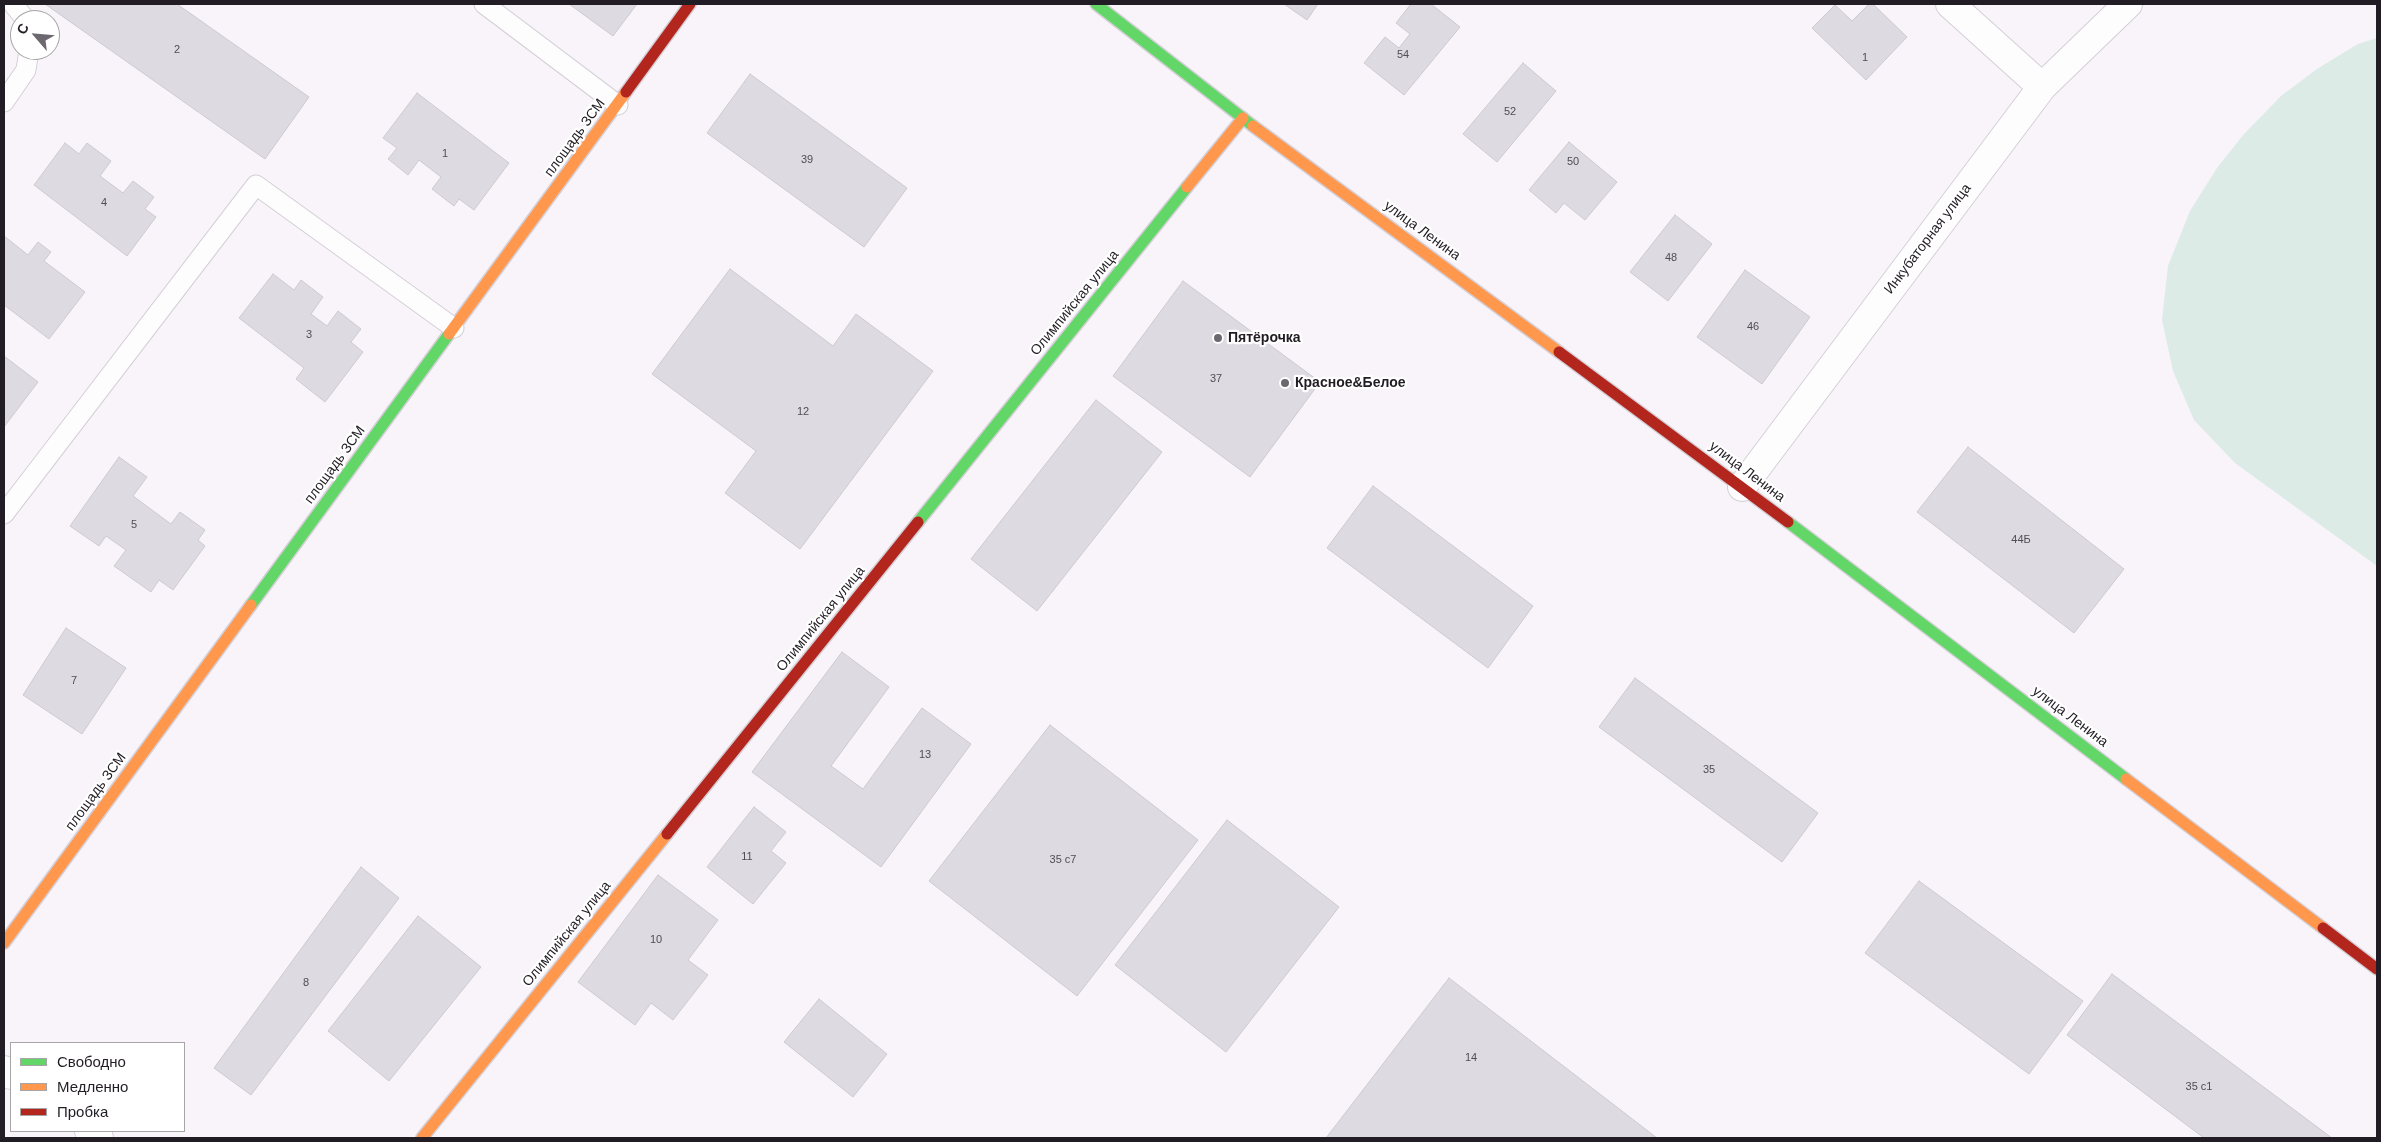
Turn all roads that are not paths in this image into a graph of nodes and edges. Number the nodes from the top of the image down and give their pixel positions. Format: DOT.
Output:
graph roads {
  1 [pos="484,4"];
  2 [pos="690,4"];
  3 [pos="1096,4"];
  4 [pos="1950,4"];
  5 [pos="2128,4"];
  6 [pos="28,60"];
  7 [pos="2042,87"];
  8 [pos="4,102"];
  9 [pos="618,105"];
  10 [pos="1243,118"];
  11 [pos="454,328"];
  12 [pos="1742,487"];
  13 [pos="4,514"];
  14 [pos="4,943"];
  15 [pos="2377,969"];
  16 [pos="422,1138"];
  1 -- 9 [label="lane"];
  2 -- 9 [label="street, площадь ЗСМ"];
  3 -- 10 [label="street, улица Ленина"];
  4 -- 7 [label="street"];
  5 -- 7 [label="street, Инкубаторная улица"];
  6 -- 8 [label="lane"];
  7 -- 12 [label="street, Инкубаторная улица"];
  9 -- 11 [label="street, площадь ЗСМ"];
  10 -- 12 [label="street, улица Ленина"];
  10 -- 16 [label="street, Олимпийская улица"];
  11 -- 13 [label="lane"];
  11 -- 14 [label="street, площадь ЗСМ"];
  12 -- 15 [label="street, улица Ленина"];
}
